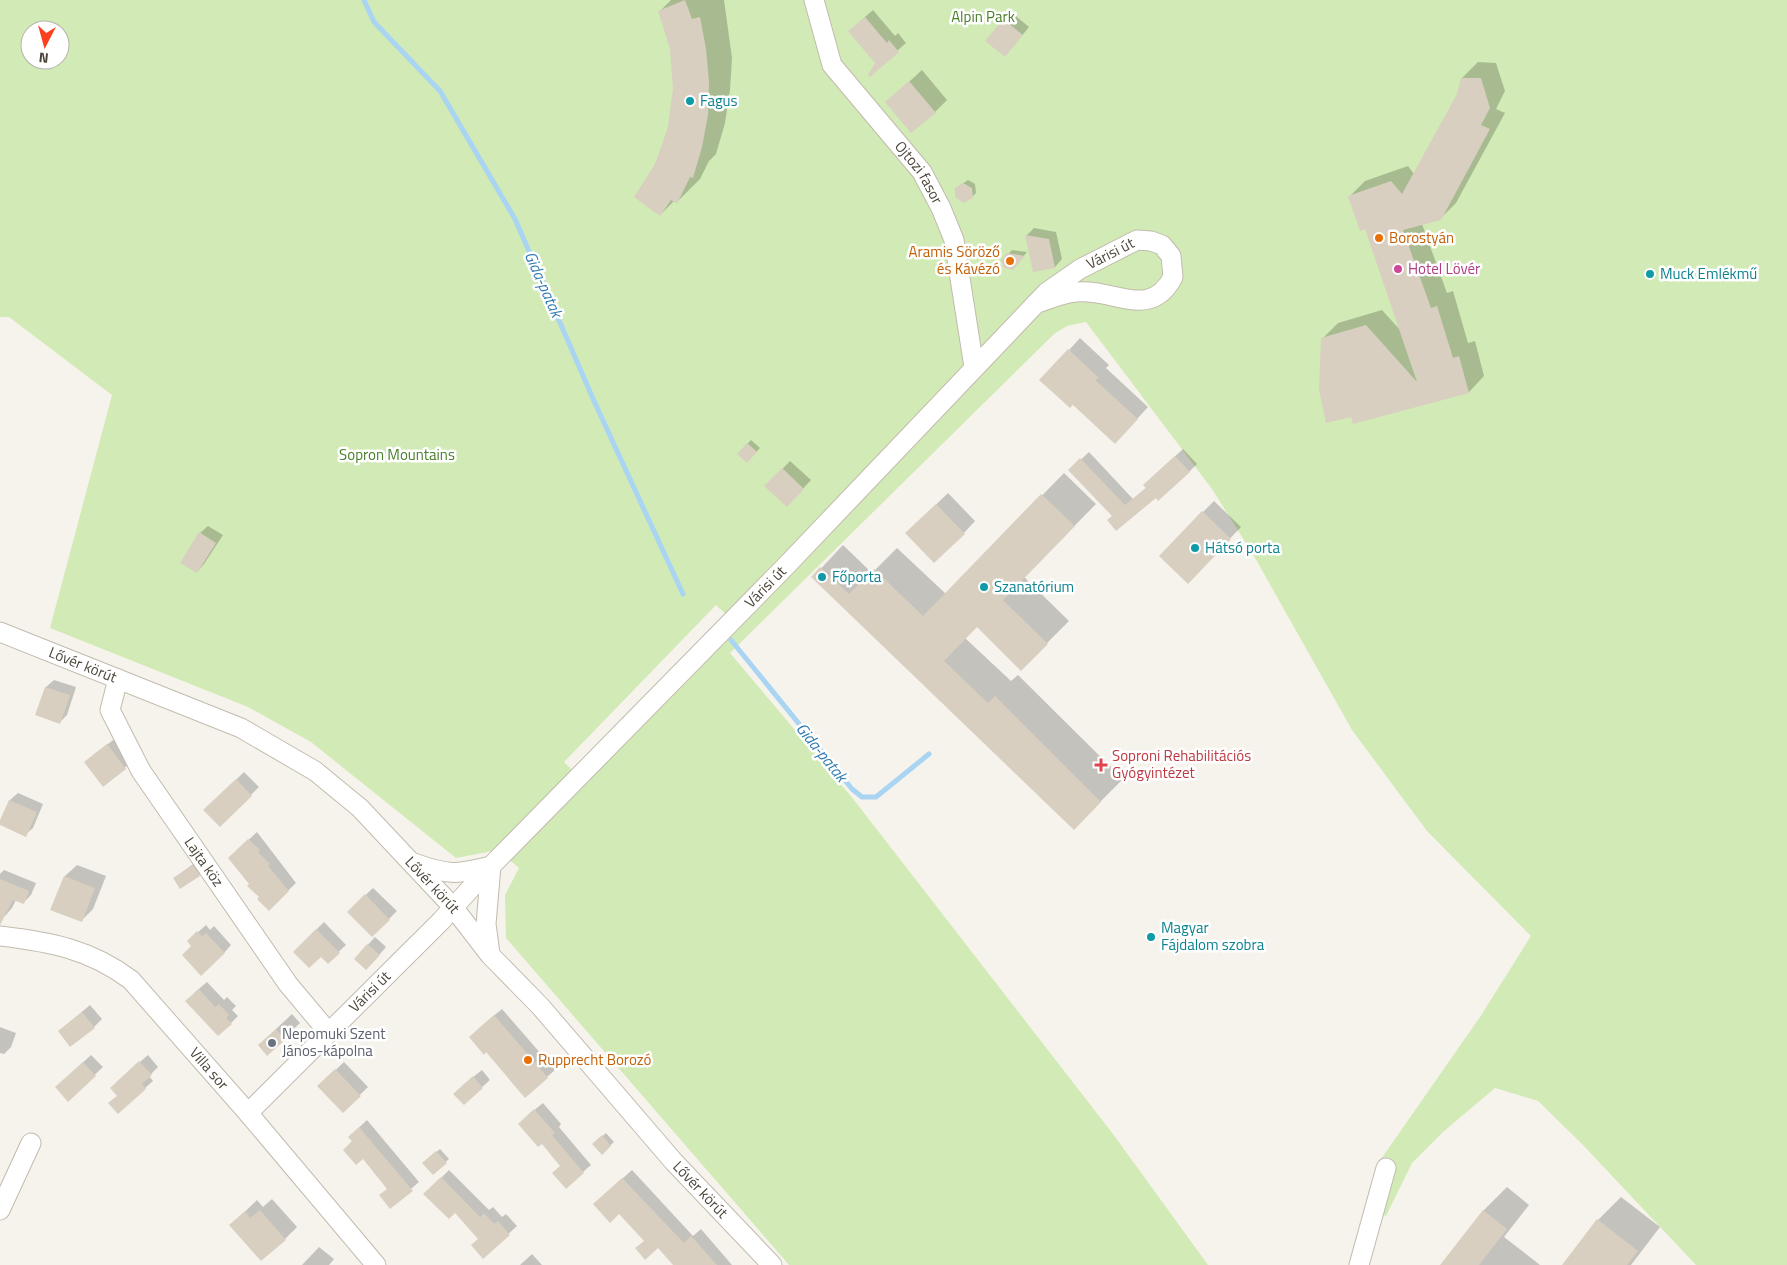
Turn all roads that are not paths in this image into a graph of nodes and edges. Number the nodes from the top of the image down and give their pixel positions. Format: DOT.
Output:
graph roads {
  1 [pos="814,0"];
  2 [pos="1035,304"];
  3 [pos="974,368"];
  4 [pos="0,632"];
  5 [pos="118,679"];
  6 [pos="413,862"];
  7 [pos="490,866"];
  8 [pos="453,907"];
  9 [pos="0,936"];
  10 [pos="490,955"];
  11 [pos="329,1033"];
  12 [pos="248,1113"];
  13 [pos="31,1143"];
  14 [pos="1386,1168"];
  15 [pos="0,1210"];
  16 [pos="376,1265"];
  17 [pos="772,1265"];
  18 [pos="1359,1265"];
  1 -- 3 [label="street, Ojtozi fasor"];
  2 -- 2 [label="street, Várisi út"];
  2 -- 3 [label="street, Várisi út"];
  3 -- 7 [label="street, Várisi út"];
  4 -- 5 [label="street, Lővér körút"];
  5 -- 6 [label="street, Lővér körút"];
  5 -- 11 [label="street, Lajta köz"];
  6 -- 7 [label="street, Várisi út"];
  6 -- 8 [label="street, Lővér körút"];
  7 -- 8 [label="street, Várisi út"];
  7 -- 10 [label="street"];
  8 -- 10 [label="street, Lővér körút"];
  8 -- 11 [label="street, Várisi út"];
  9 -- 12 [label="street, Villa sor"];
  10 -- 17 [label="street, Lővér körút"];
  11 -- 12 [label="street, Várisi út"];
  12 -- 16 [label="street, Villa sor"];
  13 -- 15 [label="street"];
  14 -- 18 [label="street"];
}
